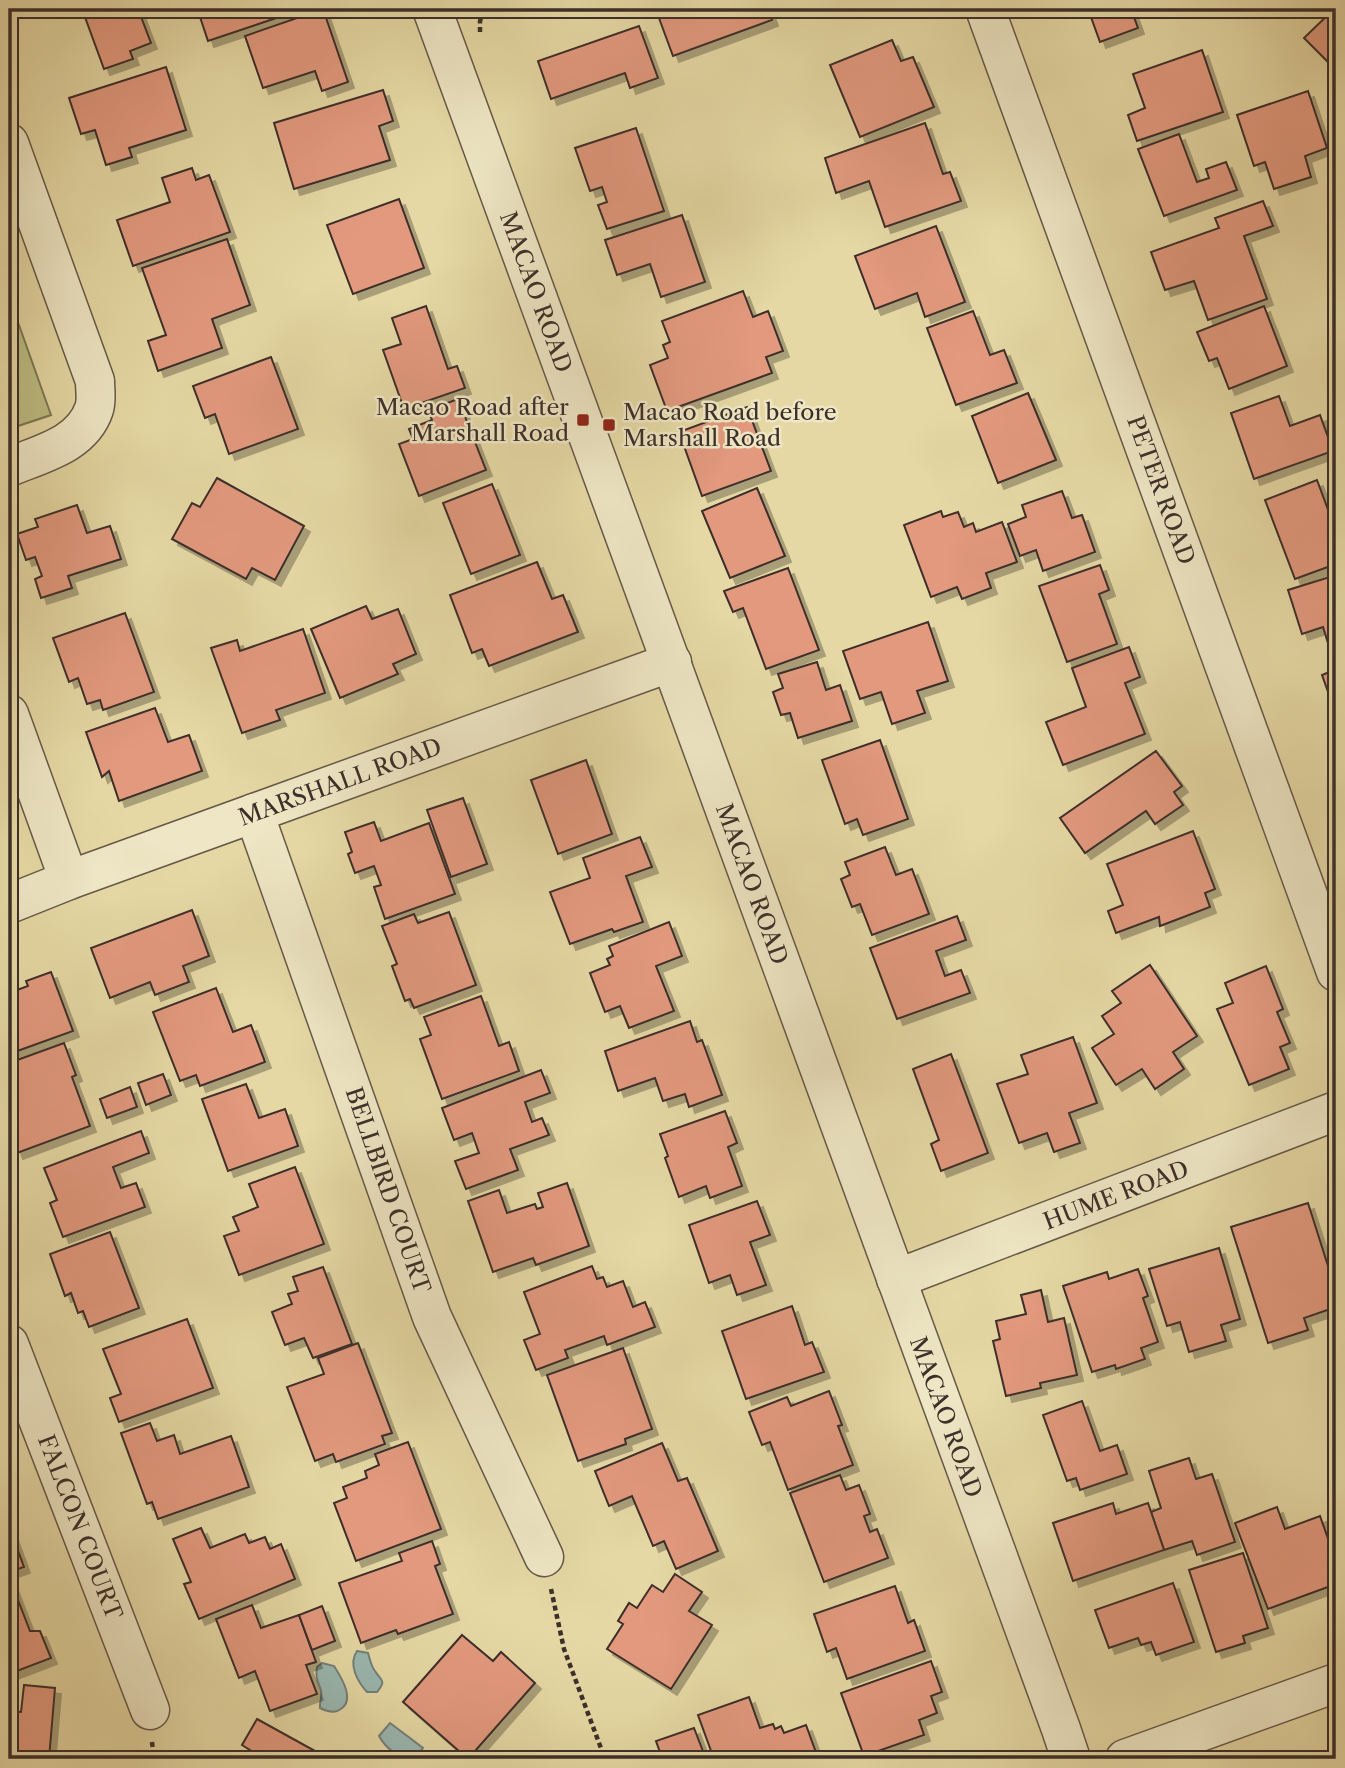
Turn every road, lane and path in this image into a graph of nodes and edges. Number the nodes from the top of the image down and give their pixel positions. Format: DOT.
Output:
graph roads {
  1 [pos="432,9"];
  2 [pos="985,9"];
  3 [pos="9,142"];
  4 [pos="9,467"];
  5 [pos="672,663"];
  6 [pos="9,714"];
  7 [pos="254,813"];
  8 [pos="69,880"];
  9 [pos="9,904"];
  10 [pos="1336,972"];
  11 [pos="1336,1111"];
  12 [pos="896,1279"];
  13 [pos="9,1344"];
  14 [pos="544,1557"];
  15 [pos="1336,1683"];
  16 [pos="150,1710"];
  17 [pos="606,1759"];
  18 [pos="1071,1759"];
  19 [pos="1125,1759"];
  1 -- 5 [label="street, MACAO ROAD"];
  2 -- 10 [label="street, PETER ROAD"];
  3 -- 4 [label="street"];
  5 -- 7 [label="street, MARSHALL ROAD"];
  5 -- 12 [label="street, MACAO ROAD"];
  6 -- 8 [label="street"];
  7 -- 8 [label="street, MARSHALL ROAD"];
  7 -- 14 [label="street, BELLBIRD COURT"];
  8 -- 9 [label="street, MARSHALL ROAD"];
  11 -- 12 [label="street, HUME ROAD"];
  12 -- 18 [label="street, MACAO ROAD"];
  13 -- 16 [label="street, FALCON COURT"];
  14 -- 17 [label="path"];
  15 -- 19 [label="street"];
}
